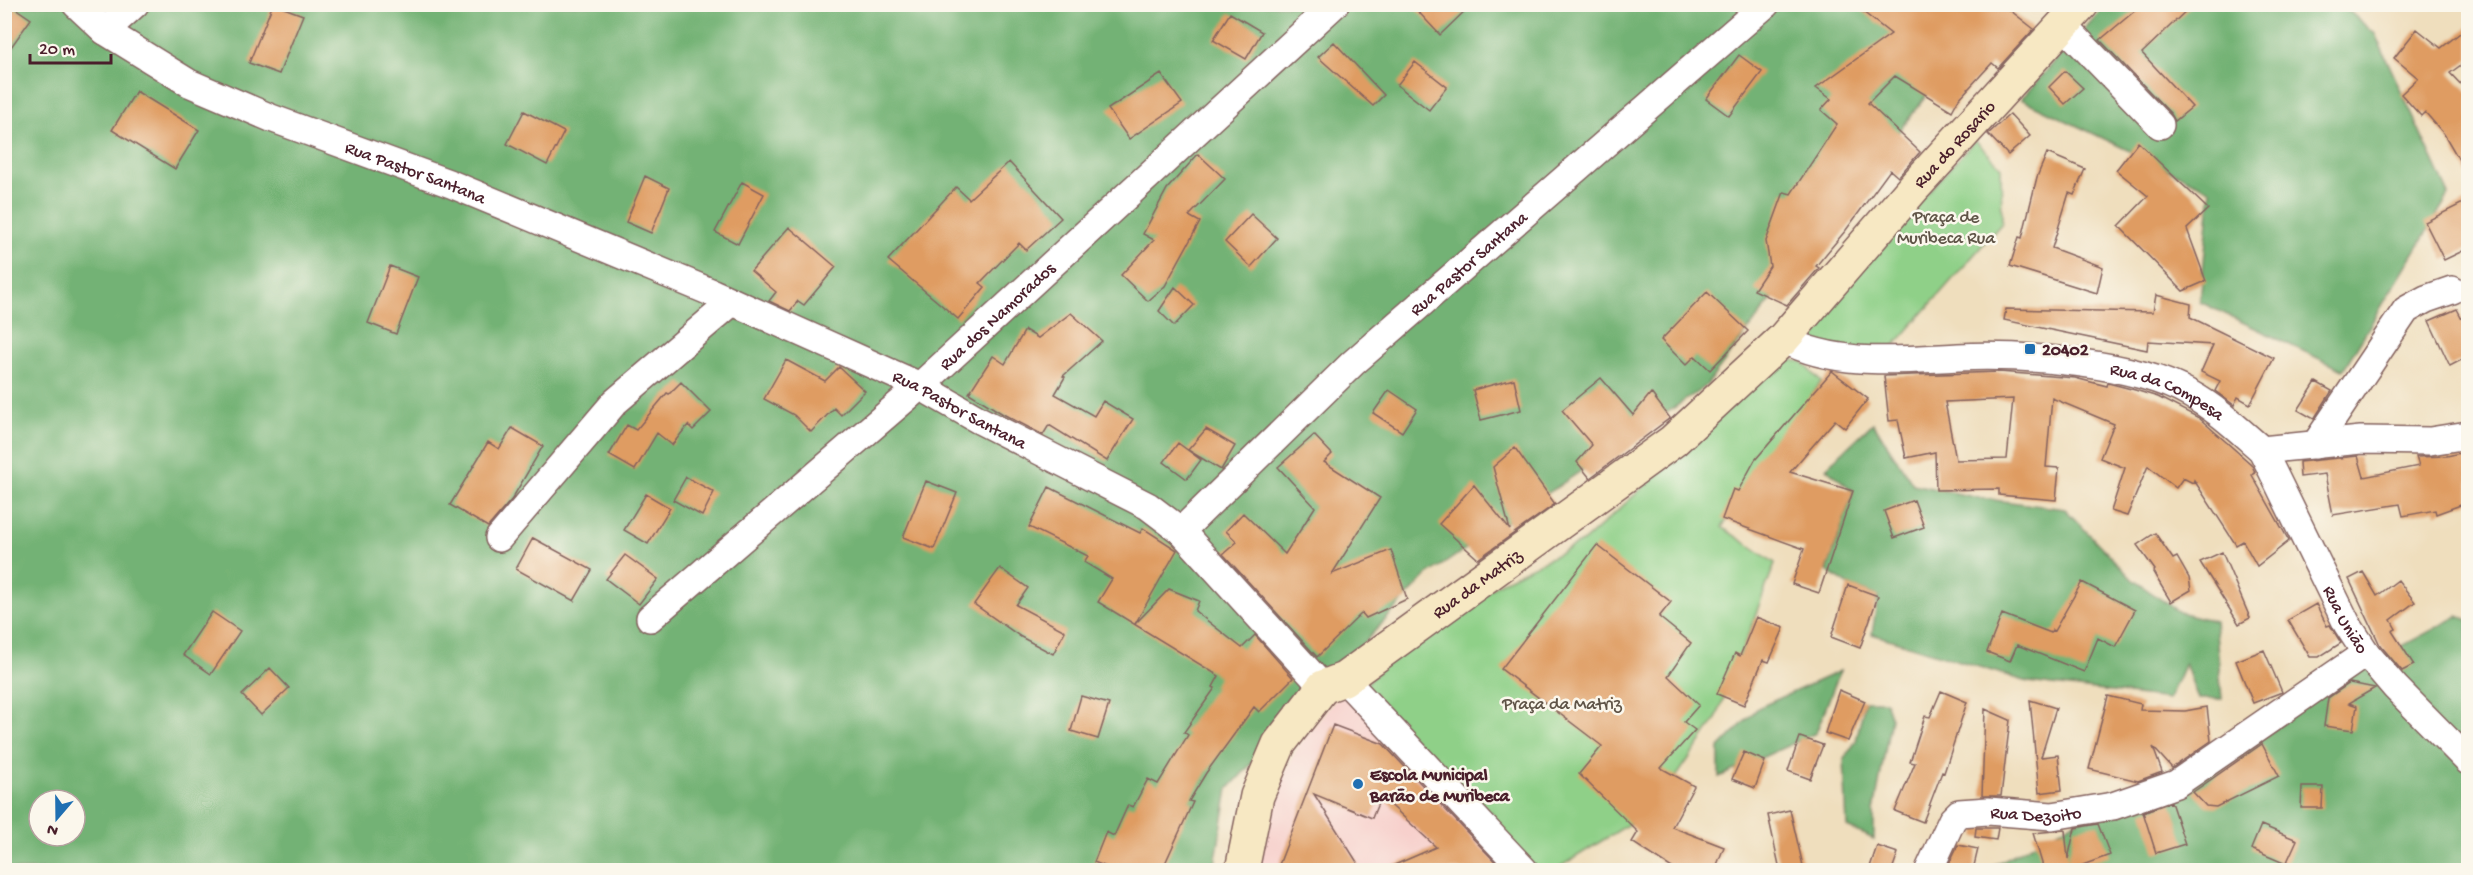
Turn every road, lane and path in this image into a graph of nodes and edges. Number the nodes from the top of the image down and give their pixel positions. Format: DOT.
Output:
graph roads {
  1 [pos="76,4"];
  2 [pos="135,4"];
  3 [pos="1335,4"];
  4 [pos="1766,4"];
  5 [pos="2073,15"];
  6 [pos="105,31"];
  7 [pos="2160,125"];
  8 [pos="2452,290"];
  9 [pos="732,302"];
  10 [pos="1783,339"];
  11 [pos="920,386"];
  12 [pos="2469,435"];
  13 [pos="2314,445"];
  14 [pos="2262,450"];
  15 [pos="1181,531"];
  16 [pos="499,538"];
  17 [pos="650,618"];
  18 [pos="2366,653"];
  19 [pos="1334,683"];
  20 [pos="2469,761"];
  21 [pos="1242,870"];
  22 [pos="1524,870"];
  23 [pos="1929,870"];
  1 -- 6 [label="street, Rua Pastor Santana"];
  2 -- 6 [label="street"];
  3 -- 11 [label="street, Rua dos Namorados"];
  4 -- 15 [label="street, Rua Pastor Santana"];
  5 -- 7 [label="street"];
  5 -- 10 [label="street, Rua do Rosario"];
  6 -- 9 [label="street, Rua Pastor Santana"];
  8 -- 13 [label="street"];
  9 -- 11 [label="street, Rua Pastor Santana"];
  9 -- 16 [label="street"];
  10 -- 14 [label="street, Rua da Compesa"];
  10 -- 19 [label="street, Rua da Matriz"];
  11 -- 15 [label="street, Rua Pastor Santana"];
  11 -- 17 [label="street, Rua dos Namorados"];
  12 -- 13 [label="street"];
  13 -- 14 [label="street"];
  14 -- 18 [label="street, Rua União"];
  15 -- 19 [label="street, Rua Pastor Santana"];
  18 -- 20 [label="street, Rua União"];
  18 -- 23 [label="street, Rua Dezoito"];
  19 -- 21 [label="street, Rua da Matriz"];
  19 -- 22 [label="street"];
}
